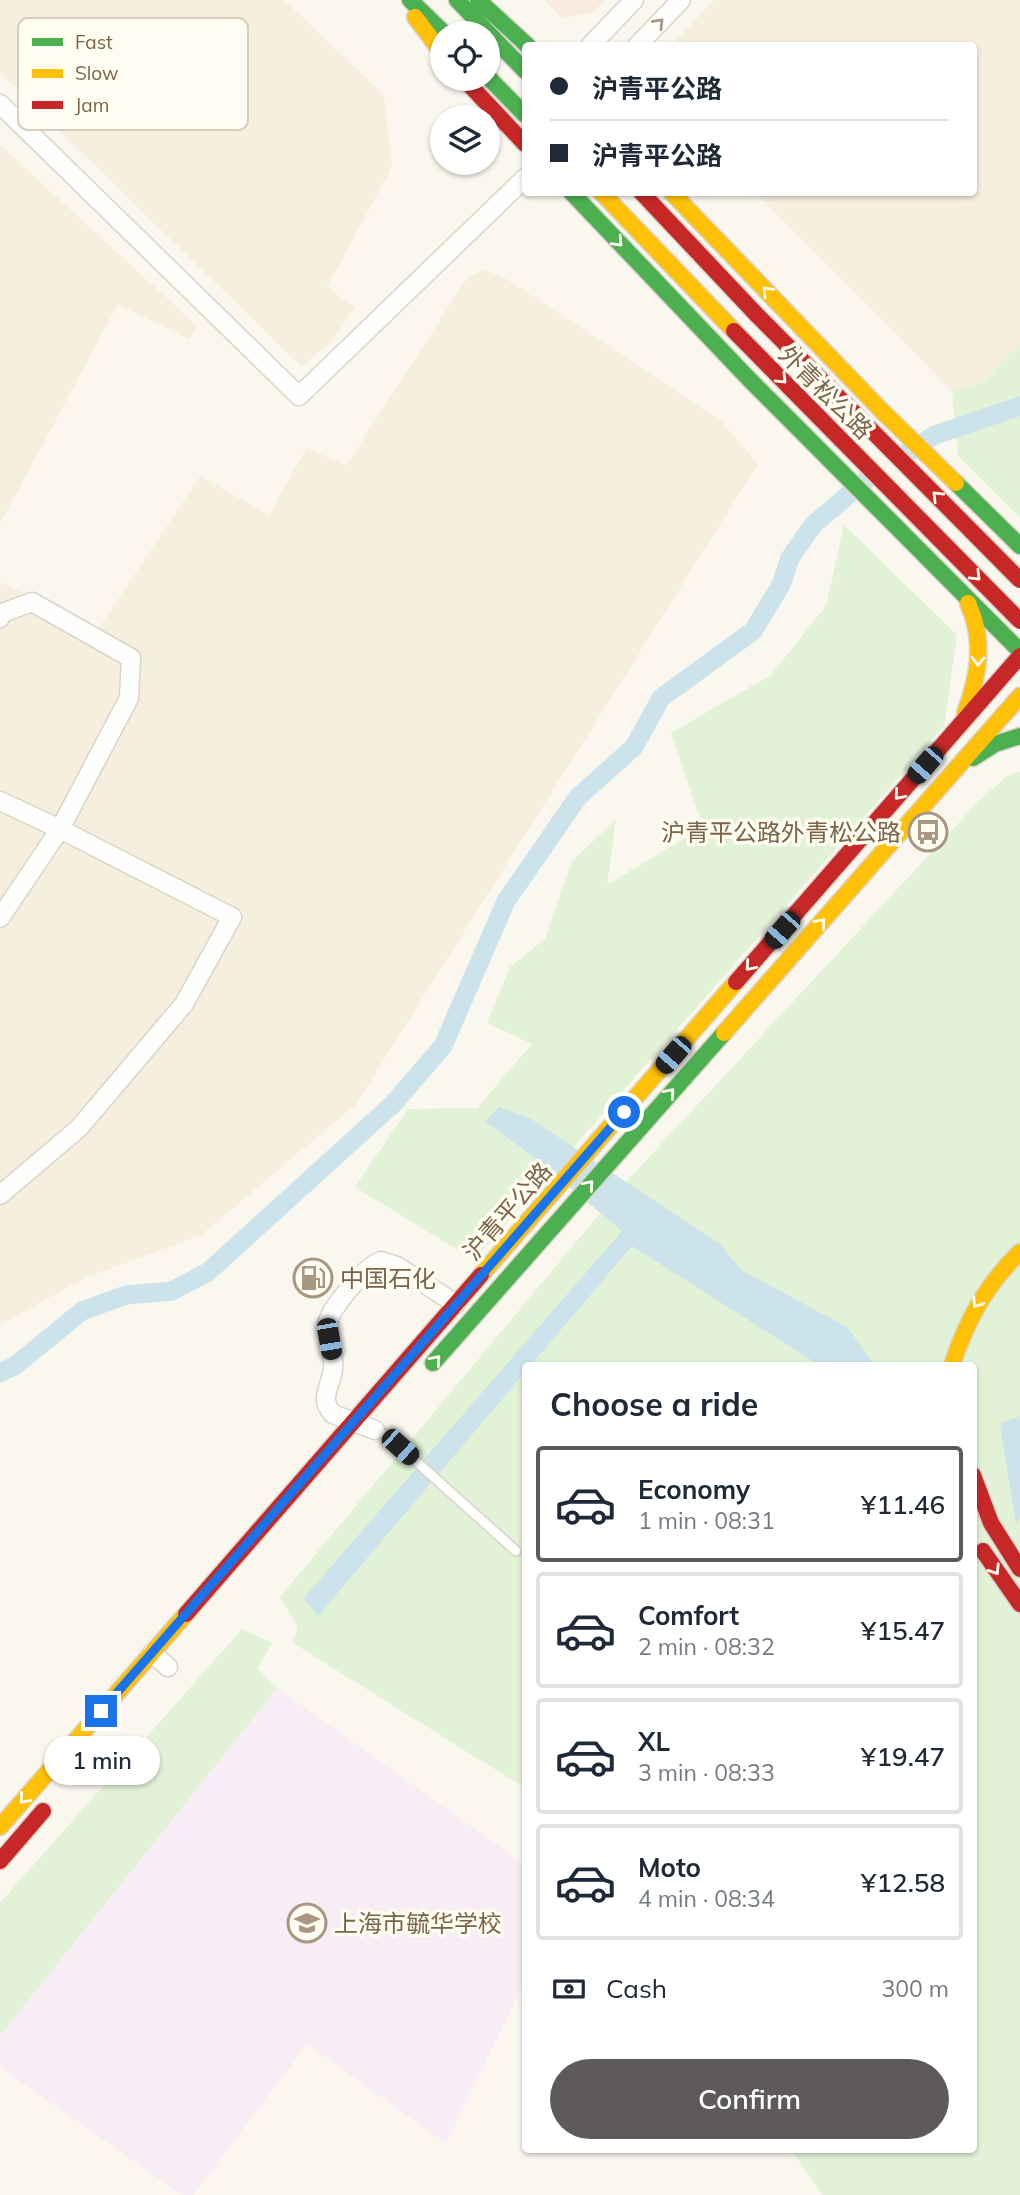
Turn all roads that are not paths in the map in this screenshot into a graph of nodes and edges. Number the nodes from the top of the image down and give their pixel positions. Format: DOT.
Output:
graph roads {
  1 [pos="402,0"];
  2 [pos="410,0"];
  3 [pos="457,0"];
  4 [pos="478,0"];
  5 [pos="634,0"];
  6 [pos="681,0"];
  7 [pos="432,21"];
  8 [pos="430,37"];
  9 [pos="524,42"];
  10 [pos="594,42"];
  11 [pos="642,42"];
  12 [pos="522,68"];
  13 [pos="500,89"];
  14 [pos="475,91"];
  15 [pos="0,104"];
  16 [pos="522,112"];
  17 [pos="18,122"];
  18 [pos="27,130"];
  19 [pos="522,141"];
  20 [pos="522,181"];
  21 [pos="575,196"];
  22 [pos="605,196"];
  23 [pos="645,196"];
  24 [pos="675,196"];
  25 [pos="975,504"];
  26 [pos="1020,545"];
  27 [pos="923,554"];
  28 [pos="947,578"];
  29 [pos="1020,580"];
  30 [pos="0,618"];
  31 [pos="1020,624"];
  32 [pos="1020,654"];
  33 [pos="1020,696"];
  34 [pos="960,724"];
  35 [pos="1020,737"];
  36 [pos="946,781"];
  37 [pos="0,802"];
  38 [pos="60,829"];
  39 [pos="0,918"];
  40 [pos="0,1195"];
  41 [pos="1020,1252"];
  42 [pos="456,1304"];
  43 [pos="953,1362"];
  44 [pos="419,1379"];
  45 [pos="353,1421"];
  46 [pos="375,1430"];
  47 [pos="977,1486"];
  48 [pos="977,1540"];
  49 [pos="516,1551"];
  50 [pos="1020,1569"];
  51 [pos="1020,1605"];
  52 [pos="152,1653"];
  53 [pos="168,1668"];
  54 [pos="53,1800"];
  55 [pos="0,1827"];
  56 [pos="0,1860"];
  1 -- 8 [label="main road"];
  2 -- 7 [label="main road"];
  3 -- 12 [label="main road"];
  4 -- 9 [label="main road"];
  5 -- 10 [label="street"];
  11 -- 6 [label="street, one-way"];
  13 -- 16 [label="main road"];
  14 -- 19 [label="main road"];
  15 -- 17 [label="street"];
  18 -- 20 [label="street"];
  21 -- 27 [label="main road, one-way"];
  22 -- 31 [label="main road, 外青松公路, one-way, bridge"];
  29 -- 23 [label="main road, 外青松公路, one-way, bridge"];
  25 -- 24 [label="main road, one-way"];
  25 -- 26 [label="main road"];
  25 -- 27 [label="main road"];
  25 -- 29 [label="main road"];
  27 -- 28 [label="main road"];
  28 -- 31 [label="main road"];
  28 -- 32 [label="main road"];
  28 -- 34 [label="main road, one-way"];
  30 -- 38 [label="street"];
  32 -- 34 [label="main road, 沪青平公路"];
  33 -- 36 [label="main road, 沪青平公路"];
  34 -- 42 [label="main road, 沪青平公路, one-way"];
  35 -- 36 [label="main road"];
  44 -- 36 [label="main road, 沪青平公路, one-way"];
  37 -- 38 [label="street"];
  38 -- 39 [label="street"];
  38 -- 40 [label="street"];
  41 -- 43 [label="main road, one-way"];
  42 -- 45 [label="main road, 沪青平公路"];
  42 -- 45 [label="street"];
  45 -- 46 [label="street"];
  45 -- 52 [label="main road, 沪青平公路"];
  46 -- 49 [label="lane"];
  47 -- 50 [label="main road"];
  48 -- 51 [label="main road, one-way"];
  52 -- 53 [label="street"];
  52 -- 55 [label="main road, 沪青平公路, one-way"];
  54 -- 56 [label="main road"];
}
